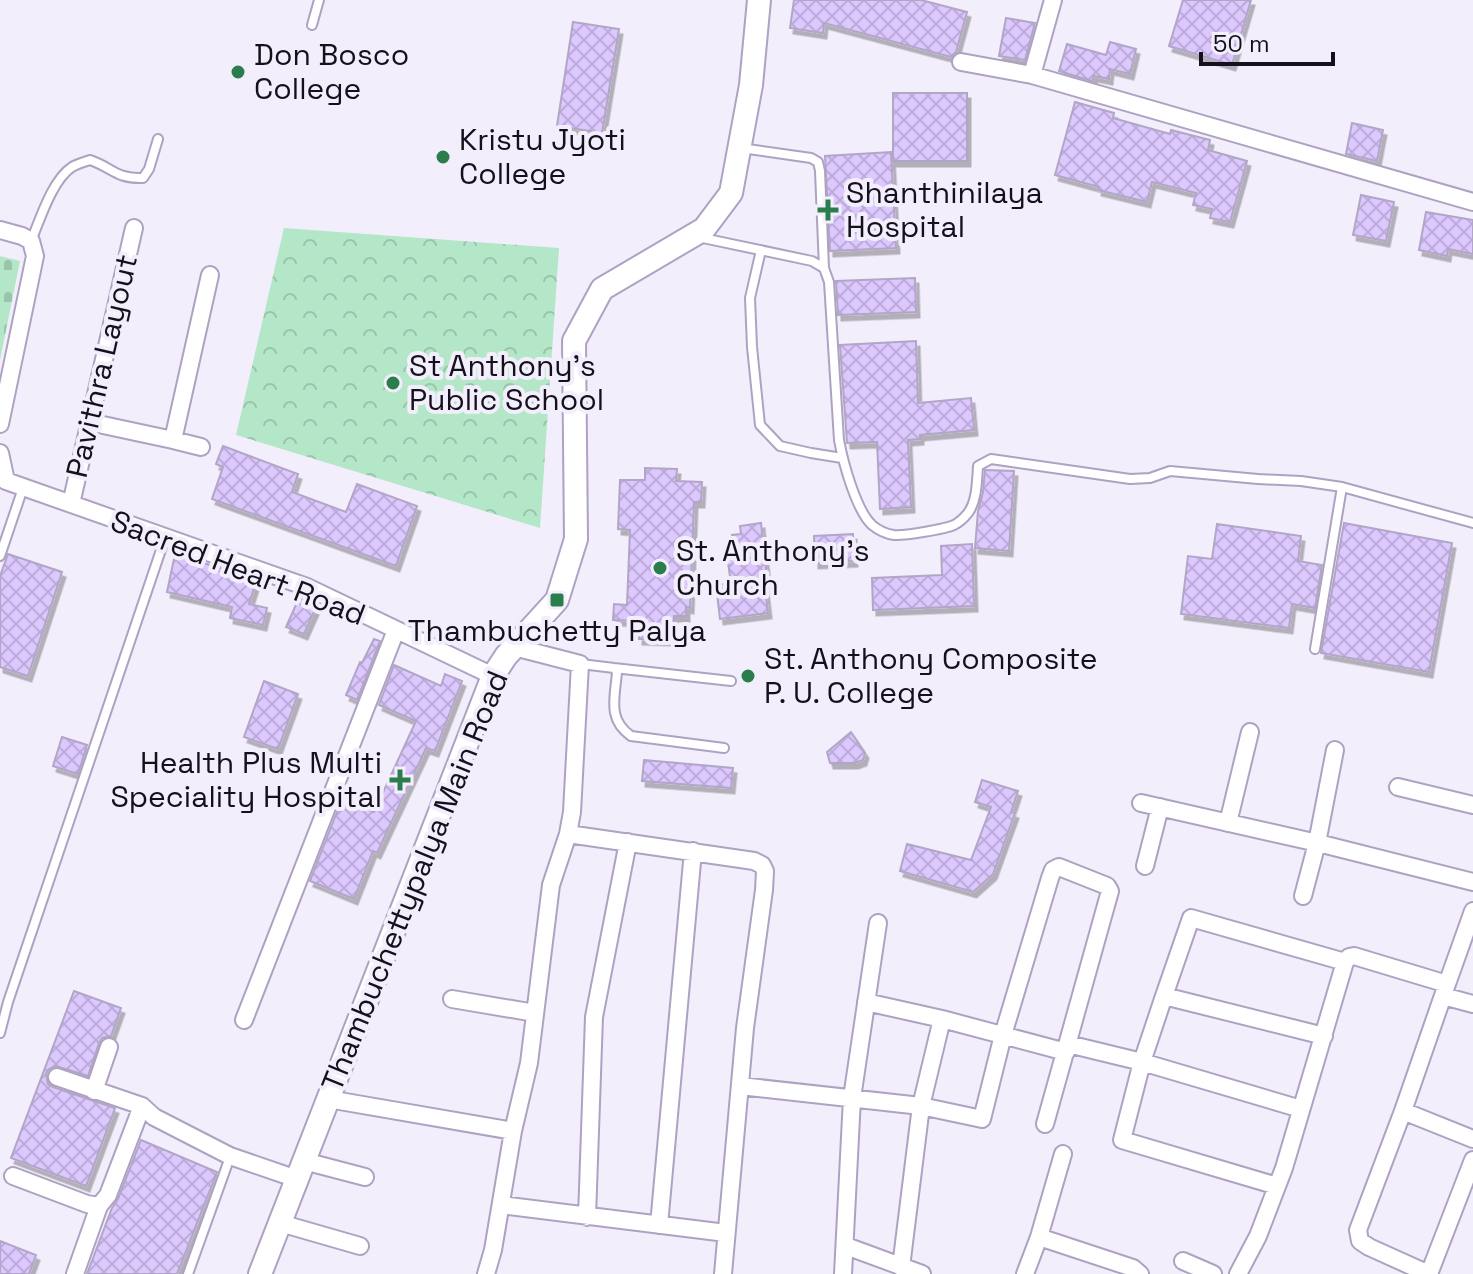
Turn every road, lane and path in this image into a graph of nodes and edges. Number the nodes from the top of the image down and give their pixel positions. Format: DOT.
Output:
graph roads {
  1 [pos="319,0"];
  2 [pos="759,0"];
  3 [pos="1053,0"];
  4 [pos="312,25"];
  5 [pos="961,62"];
  6 [pos="1032,75"];
  7 [pos="158,139"];
  8 [pos="741,148"];
  9 [pos="1473,202"];
  10 [pos="134,228"];
  11 [pos="0,230"];
  12 [pos="693,236"];
  13 [pos="31,241"];
  14 [pos="761,250"];
  15 [pos="824,268"];
  16 [pos="210,275"];
  17 [pos="89,422"];
  18 [pos="0,424"];
  19 [pos="173,440"];
  20 [pos="201,447"];
  21 [pos="0,453"];
  22 [pos="842,458"];
  23 [pos="3,484"];
  24 [pos="23,487"];
  25 [pos="1342,487"];
  26 [pos="71,504"];
  27 [pos="1473,523"];
  28 [pos="165,538"];
  29 [pos="0,556"];
  30 [pos="396,630"];
  31 [pos="514,647"];
  32 [pos="1315,649"];
  33 [pos="580,664"];
  34 [pos="614,668"];
  35 [pos="493,676"];
  36 [pos="731,681"];
  37 [pos="1250,732"];
  38 [pos="724,748"];
  39 [pos="1335,750"];
  40 [pos="1398,787"];
  41 [pos="1141,803"];
  42 [pos="1473,805"];
  43 [pos="1160,807"];
  44 [pos="1228,823"];
  45 [pos="568,834"];
  46 [pos="628,842"];
  47 [pos="1317,843"];
  48 [pos="693,851"];
  49 [pos="1145,866"];
  50 [pos="1473,882"];
  51 [pos="1303,896"];
  52 [pos="1473,911"];
  53 [pos="878,923"];
  54 [pos="1345,962"];
  55 [pos="1445,990"];
  56 [pos="1164,996"];
  57 [pos="452,999"];
  58 [pos="866,1002"];
  59 [pos="1473,1004"];
  60 [pos="535,1013"];
  61 [pos="942,1019"];
  62 [pos="244,1020"];
  63 [pos="0,1033"];
  64 [pos="1003,1035"];
  65 [pos="1324,1036"];
  66 [pos="109,1047"];
  67 [pos="1067,1048"];
  68 [pos="1142,1062"];
  69 [pos="57,1077"];
  70 [pos="740,1086"];
  71 [pos="94,1091"];
  72 [pos="852,1098"];
  73 [pos="328,1099"];
  74 [pos="142,1106"];
  75 [pos="921,1106"];
  76 [pos="1301,1109"];
  77 [pos="1403,1111"];
  78 [pos="1045,1124"];
  79 [pos="513,1131"];
  80 [pos="1473,1139"];
  81 [pos="1063,1154"];
  82 [pos="230,1156"];
  83 [pos="1473,1160"];
  84 [pos="300,1170"];
  85 [pos="13,1176"];
  86 [pos="365,1177"];
  87 [pos="1277,1186"];
  88 [pos="501,1205"];
  89 [pos="99,1206"];
  90 [pos="587,1217"];
  91 [pos="280,1223"];
  92 [pos="659,1225"];
  93 [pos="726,1233"];
  94 [pos="1039,1237"];
  95 [pos="360,1246"];
  96 [pos="846,1246"];
  97 [pos="1183,1261"];
  98 [pos="901,1267"];
  99 [pos="75,1274"];
  100 [pos="188,1274"];
  101 [pos="260,1274"];
  102 [pos="486,1274"];
  103 [pos="723,1274"];
  104 [pos="843,1274"];
  105 [pos="922,1274"];
  106 [pos="1025,1274"];
  107 [pos="1140,1274"];
  108 [pos="1213,1274"];
  109 [pos="1238,1274"];
  110 [pos="1429,1274"];
  1 -- 4 [label="lane"];
  2 -- 8 [label="main road, Thambuchettypalya Main Road"];
  3 -- 6 [label="street"];
  5 -- 6 [label="street"];
  6 -- 9 [label="street"];
  7 -- 13 [label="lane"];
  8 -- 12 [label="main road, Thambuchettypalya Main Road"];
  8 -- 15 [label="lane"];
  10 -- 17 [label="street, Pavithra Layout"];
  11 -- 13 [label="street"];
  12 -- 14 [label="lane"];
  12 -- 31 [label="main road, Thambuchettypalya Main Road"];
  13 -- 18 [label="street"];
  14 -- 15 [label="lane"];
  14 -- 22 [label="lane"];
  15 -- 22 [label="lane"];
  16 -- 19 [label="street"];
  17 -- 19 [label="street"];
  17 -- 26 [label="street, Pavithra Layout"];
  19 -- 20 [label="street"];
  21 -- 23 [label="street, Sacred Heart Road"];
  22 -- 25 [label="lane"];
  23 -- 24 [label="street, Sacred Heart Road"];
  24 -- 26 [label="street, Sacred Heart Road"];
  24 -- 29 [label="lane"];
  25 -- 27 [label="lane"];
  25 -- 32 [label="lane"];
  26 -- 28 [label="street, Sacred Heart Road"];
  28 -- 30 [label="street, Sacred Heart Road"];
  28 -- 63 [label="lane"];
  30 -- 35 [label="street, Sacred Heart Road"];
  30 -- 62 [label="street"];
  31 -- 33 [label="street"];
  31 -- 35 [label="main road, Thambuchettypalya Main Road"];
  33 -- 34 [label="lane"];
  33 -- 45 [label="street"];
  34 -- 36 [label="lane"];
  34 -- 38 [label="lane"];
  35 -- 73 [label="main road, Thambuchettypalya Main Road"];
  37 -- 44 [label="street"];
  39 -- 47 [label="street"];
  40 -- 42 [label="street"];
  41 -- 43 [label="street"];
  43 -- 44 [label="street"];
  43 -- 49 [label="street"];
  44 -- 47 [label="street"];
  45 -- 46 [label="street"];
  45 -- 60 [label="street"];
  46 -- 48 [label="street"];
  46 -- 90 [label="street"];
  47 -- 50 [label="street"];
  47 -- 51 [label="street"];
  48 -- 70 [label="street"];
  48 -- 92 [label="street"];
  52 -- 55 [label="street"];
  53 -- 58 [label="street"];
  54 -- 55 [label="street"];
  54 -- 56 [label="street"];
  54 -- 65 [label="street"];
  55 -- 59 [label="street"];
  55 -- 77 [label="street"];
  56 -- 65 [label="street"];
  56 -- 68 [label="street"];
  57 -- 60 [label="street"];
  58 -- 61 [label="street"];
  58 -- 72 [label="street"];
  60 -- 79 [label="street"];
  61 -- 64 [label="street"];
  61 -- 75 [label="street"];
  64 -- 67 [label="street"];
  64 -- 67 [label="street"];
  64 -- 75 [label="street"];
  65 -- 76 [label="street"];
  66 -- 71 [label="street"];
  67 -- 68 [label="street"];
  67 -- 78 [label="street"];
  68 -- 76 [label="street"];
  68 -- 87 [label="street"];
  69 -- 71 [label="street"];
  70 -- 72 [label="street"];
  70 -- 93 [label="street"];
  71 -- 74 [label="street"];
  72 -- 75 [label="street"];
  72 -- 96 [label="street"];
  73 -- 79 [label="street"];
  73 -- 84 [label="main road, Thambuchettypalya Main Road"];
  74 -- 82 [label="street"];
  74 -- 89 [label="street"];
  75 -- 98 [label="street"];
  76 -- 87 [label="street"];
  77 -- 80 [label="street"];
  77 -- 110 [label="street"];
  79 -- 88 [label="street"];
  81 -- 94 [label="street"];
  82 -- 84 [label="street"];
  82 -- 100 [label="lane"];
  83 -- 110 [label="street"];
  84 -- 86 [label="street"];
  84 -- 91 [label="main road, Thambuchettypalya Main Road"];
  85 -- 89 [label="street"];
  87 -- 109 [label="street"];
  88 -- 90 [label="street"];
  88 -- 102 [label="street"];
  89 -- 99 [label="street"];
  90 -- 92 [label="street"];
  91 -- 95 [label="street"];
  91 -- 101 [label="main road, Thambuchettypalya Main Road"];
  92 -- 93 [label="street"];
  93 -- 103 [label="street"];
  94 -- 106 [label="street"];
  94 -- 107 [label="street"];
  96 -- 98 [label="street"];
  96 -- 104 [label="street"];
  97 -- 108 [label="street"];
  98 -- 105 [label="street"];
}
